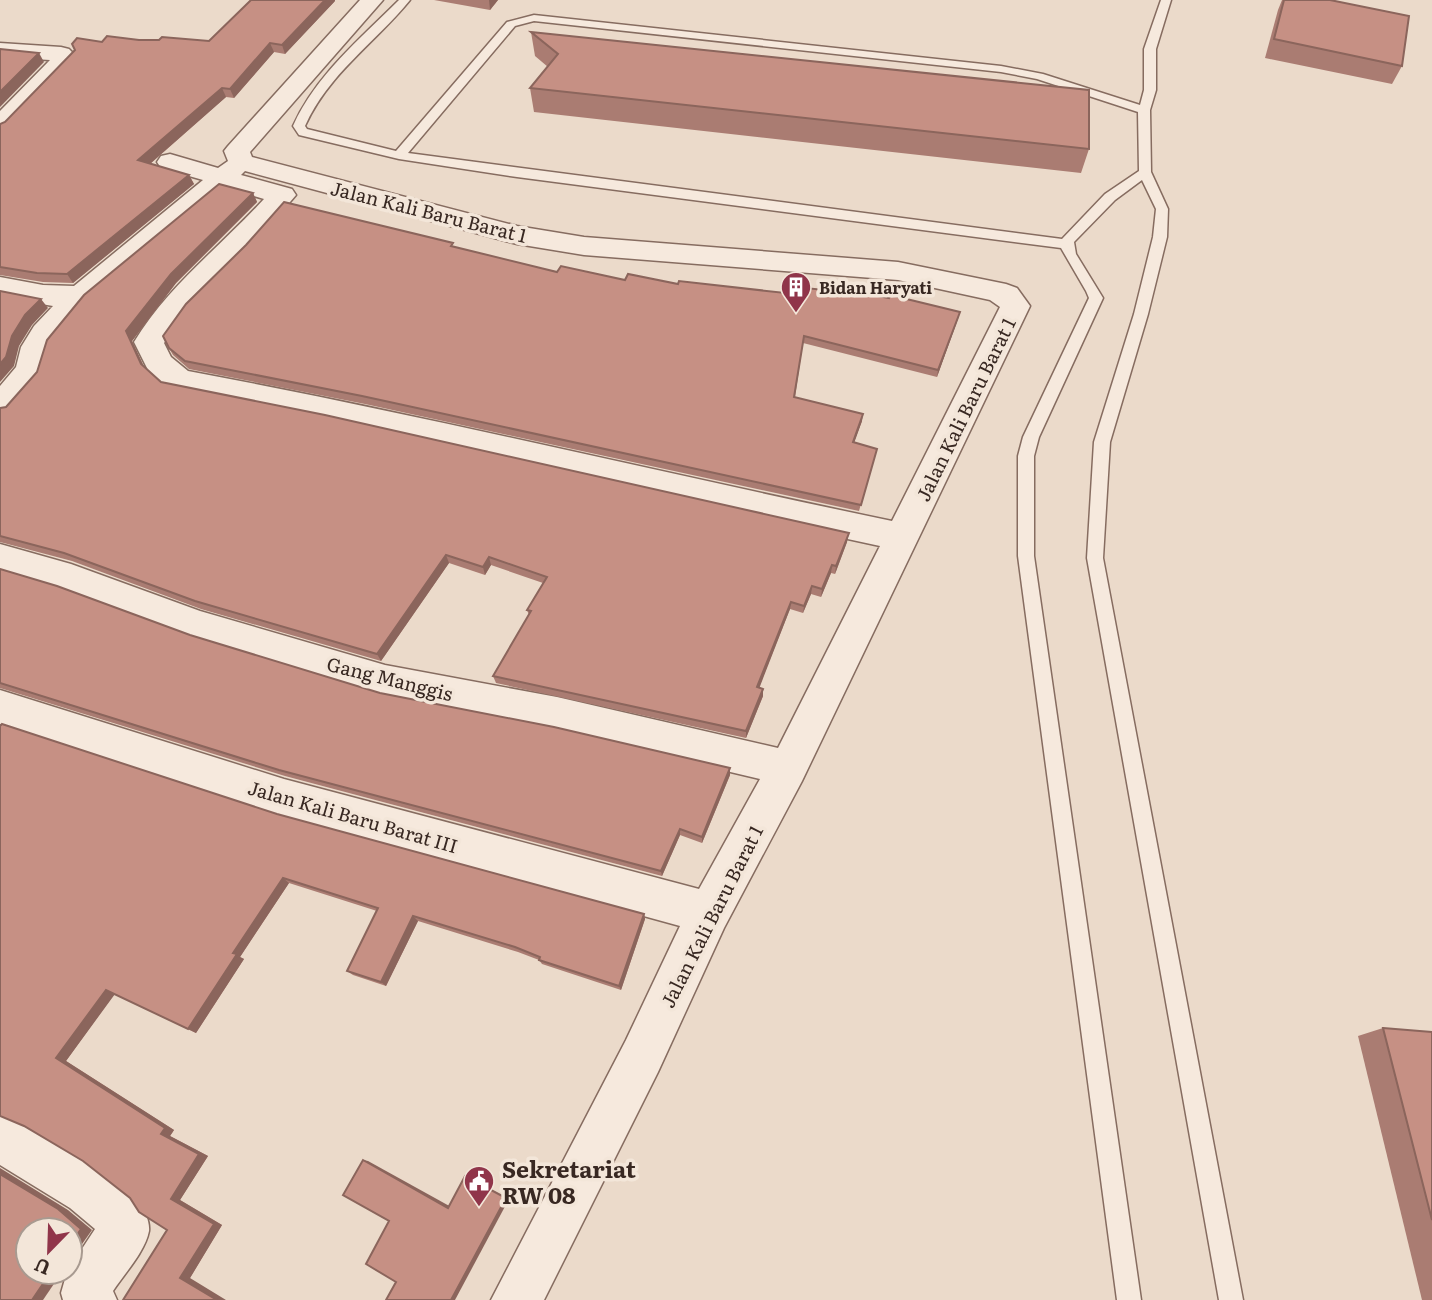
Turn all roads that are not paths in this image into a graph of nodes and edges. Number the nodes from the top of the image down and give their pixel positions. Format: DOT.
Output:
graph roads {
  1 [pos="372,0"];
  2 [pos="405,0"];
  3 [pos="1166,0"];
  4 [pos="0,50"];
  5 [pos="1144,110"];
  6 [pos="0,125"];
  7 [pos="399,155"];
  8 [pos="170,162"];
  9 [pos="231,170"];
  10 [pos="1145,172"];
  11 [pos="284,195"];
  12 [pos="1066,244"];
  13 [pos="0,288"];
  14 [pos="77,297"];
  15 [pos="1010,316"];
  16 [pos="0,406"];
  17 [pos="902,537"];
  18 [pos="0,558"];
  19 [pos="0,707"];
  20 [pos="788,768"];
  21 [pos="709,914"];
  22 [pos="0,1138"];
  23 [pos="91,1300"];
  24 [pos="517,1300"];
  25 [pos="1129,1300"];
  26 [pos="1231,1300"];
  1 -- 9 [label="street"];
  2 -- 7 [label="lane"];
  3 -- 5 [label="lane"];
  4 -- 6 [label="street"];
  5 -- 7 [label="lane"];
  5 -- 10 [label="lane"];
  7 -- 12 [label="lane"];
  8 -- 9 [label="street"];
  9 -- 11 [label="street"];
  9 -- 14 [label="street"];
  9 -- 15 [label="street, Jalan Kali Baru Barat 1"];
  10 -- 12 [label="lane"];
  10 -- 26 [label="lane"];
  11 -- 15 [label="street"];
  11 -- 17 [label="street"];
  12 -- 25 [label="lane"];
  13 -- 14 [label="street"];
  14 -- 16 [label="street"];
  15 -- 17 [label="street, Jalan Kali Baru Barat 1"];
  17 -- 20 [label="street, Jalan Kali Baru Barat 1"];
  18 -- 20 [label="street, Gang Manggis"];
  19 -- 21 [label="street, Jalan Kali Baru Barat III"];
  20 -- 21 [label="street, Jalan Kali Baru Barat 1"];
  21 -- 24 [label="street, Jalan Kali Baru Barat 1"];
  22 -- 23 [label="street"];
}
